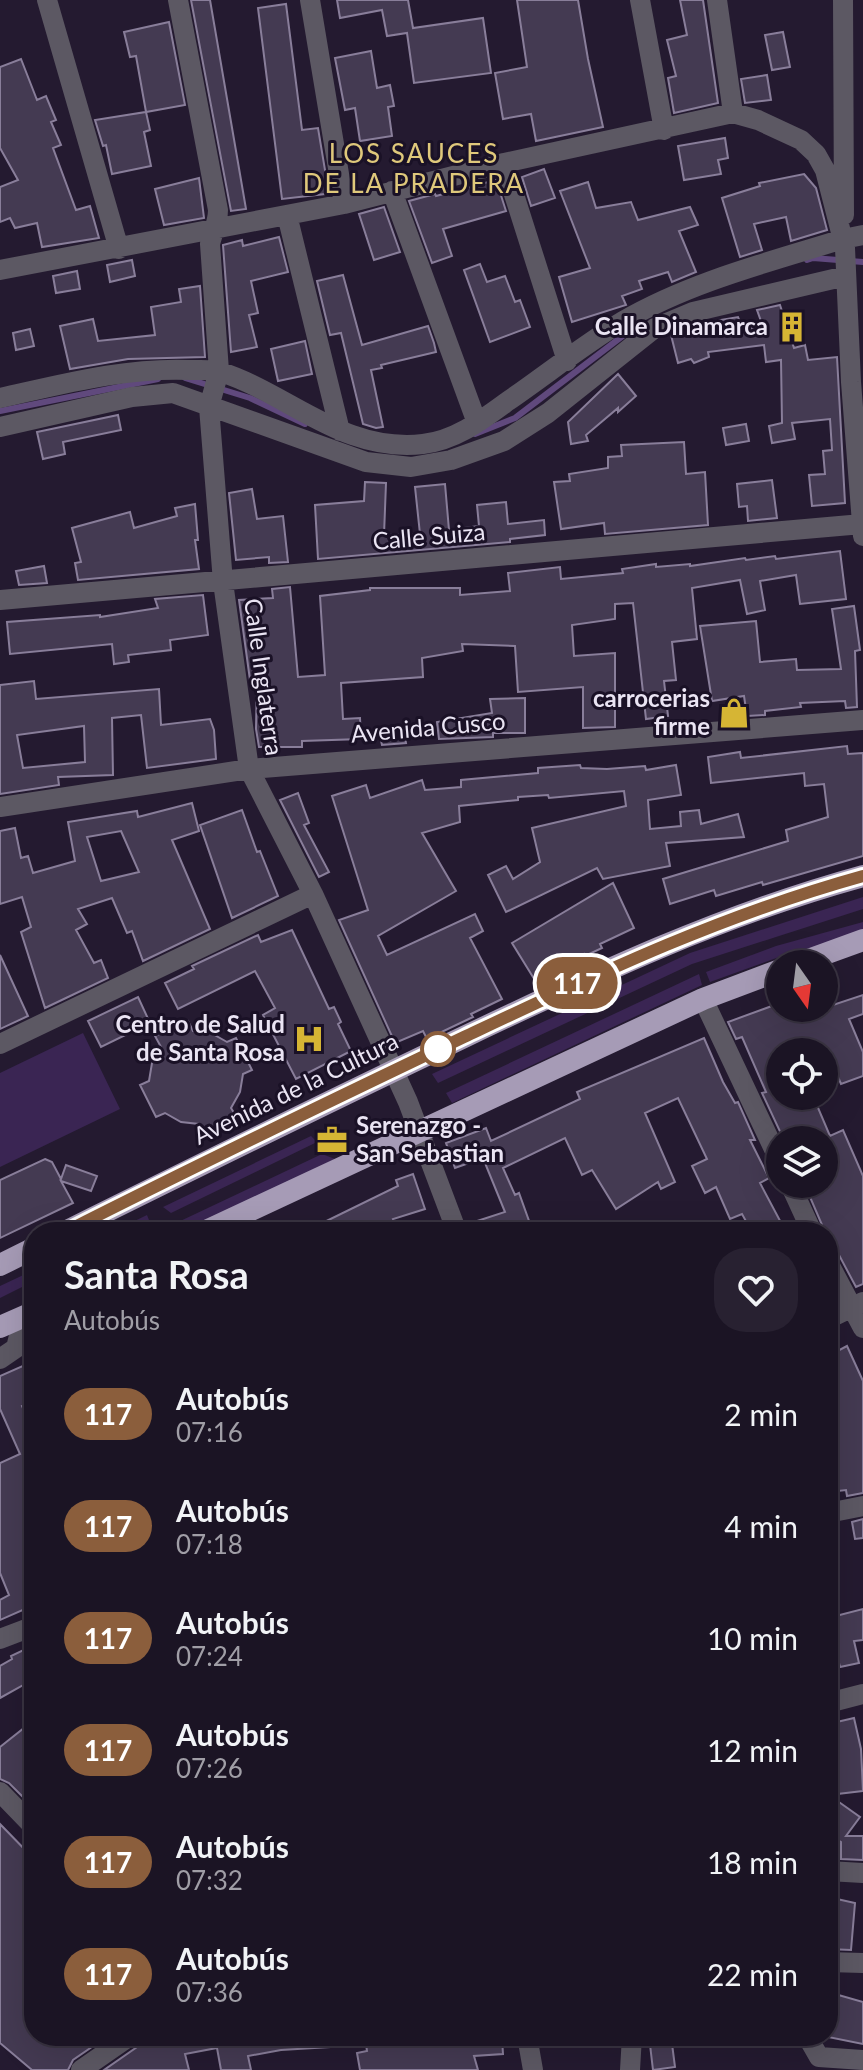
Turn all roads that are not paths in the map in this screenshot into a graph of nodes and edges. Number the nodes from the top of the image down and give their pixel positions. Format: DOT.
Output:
graph roads {
  1 [pos="47,0"];
  2 [pos="178,0"];
  3 [pos="310,0"];
  4 [pos="640,0"];
  5 [pos="717,0"];
  6 [pos="843,0"];
  7 [pos="733,113"];
  8 [pos="664,130"];
  9 [pos="504,163"];
  10 [pos="392,191"];
  11 [pos="344,204"];
  12 [pos="287,215"];
  13 [pos="213,230"];
  14 [pos="850,241"];
  15 [pos="119,249"];
  16 [pos="0,270"];
  17 [pos="846,273"];
  18 [pos="567,361"];
  19 [pos="217,376"];
  20 [pos="857,381"];
  21 [pos="0,398"];
  22 [pos="209,405"];
  23 [pos="477,423"];
  24 [pos="0,427"];
  25 [pos="340,431"];
  26 [pos="862,530"];
  27 [pos="223,582"];
  28 [pos="0,600"];
  29 [pos="863,720"];
  30 [pos="249,769"];
  31 [pos="0,807"];
  32 [pos="863,876"];
  33 [pos="313,894"];
  34 [pos="863,940"];
  35 [pos="836,950"];
  36 [pos="766,975"];
  37 [pos="703,999"];
  38 [pos="0,1044"];
  39 [pos="393,1070"];
  40 [pos="420,1130"];
  41 [pos="766,1132"];
  42 [pos="796,1198"];
  43 [pos="85,1222"];
  44 [pos="225,1222"];
  45 [pos="453,1222"];
  46 [pos="807,1222"];
  47 [pos="24,1253"];
  48 [pos="0,1265"];
  49 [pos="838,1276"];
  50 [pos="858,1304"];
  51 [pos="838,1314"];
  52 [pos="24,1316"];
  53 [pos="0,1327"];
  54 [pos="24,1327"];
  55 [pos="863,1328"];
  56 [pos="0,1359"];
  57 [pos="863,1506"];
  58 [pos="838,1511"];
  59 [pos="24,1630"];
  60 [pos="0,1639"];
  61 [pos="863,1694"];
  62 [pos="838,1700"];
  63 [pos="0,1792"];
  64 [pos="24,1817"];
  65 [pos="838,1872"];
  66 [pos="863,1873"];
  67 [pos="838,1962"];
  68 [pos="863,1963"];
  69 [pos="116,2046"];
  70 [pos="529,2046"];
  71 [pos="631,2046"];
  72 [pos="863,2060"];
  73 [pos="819,2063"];
  74 [pos="81,2070"];
  75 [pos="533,2070"];
  76 [pos="630,2070"];
  1 -- 15 [label="street"];
  2 -- 13 [label="street"];
  3 -- 11 [label="street"];
  4 -- 8 [label="street"];
  5 -- 7 [label="street"];
  6 -- 14 [label="street"];
  7 -- 8 [label="street"];
  7 -- 14 [label="street"];
  8 -- 9 [label="street"];
  9 -- 10 [label="street"];
  9 -- 18 [label="street"];
  10 -- 11 [label="street"];
  10 -- 23 [label="street"];
  11 -- 12 [label="street"];
  12 -- 13 [label="street"];
  12 -- 25 [label="street"];
  13 -- 15 [label="street"];
  13 -- 19 [label="street"];
  14 -- 17 [label="street"];
  14 -- 18 [label="street"];
  15 -- 16 [label="street"];
  17 -- 20 [label="street"];
  17 -- 22 [label="street"];
  18 -- 23 [label="street"];
  19 -- 21 [label="street"];
  19 -- 22 [label="street"];
  19 -- 25 [label="street"];
  20 -- 26 [label="street"];
  22 -- 24 [label="street"];
  22 -- 27 [label="street, Calle Inglaterra"];
  23 -- 25 [label="street"];
  26 -- 27 [label="street, Calle Suiza"];
  27 -- 28 [label="street, Calle Suiza"];
  27 -- 30 [label="street, Calle Inglaterra"];
  29 -- 30 [label="street, Avenida Cusco"];
  30 -- 31 [label="street, Avenida Cusco"];
  30 -- 33 [label="street, Calle Inglaterra"];
  32 -- 39 [label="highway, Avenida de la Cultura"];
  33 -- 38 [label="street"];
  33 -- 39 [label="street, Calle Inglaterra"];
  34 -- 35 [label="highway"];
  36 -- 37 [label="highway"];
  37 -- 40 [label="highway"];
  37 -- 41 [label="street"];
  39 -- 40 [label="street, Calle Inglaterra"];
  39 -- 43 [label="highway, Avenida de la Cultura"];
  40 -- 44 [label="highway"];
  40 -- 45 [label="street, Calle Inglaterra"];
  42 -- 46 [label="street"];
  47 -- 48 [label="highway"];
  49 -- 50 [label="street"];
  50 -- 51 [label="street"];
  50 -- 55 [label="street"];
  52 -- 53 [label="highway"];
  54 -- 56 [label="street"];
  57 -- 58 [label="street"];
  59 -- 60 [label="street"];
  61 -- 62 [label="street"];
  63 -- 64 [label="street"];
  65 -- 66 [label="street"];
  67 -- 68 [label="street"];
  69 -- 74 [label="street"];
  70 -- 75 [label="street"];
  71 -- 76 [label="street"];
  72 -- 73 [label="street"];
}
